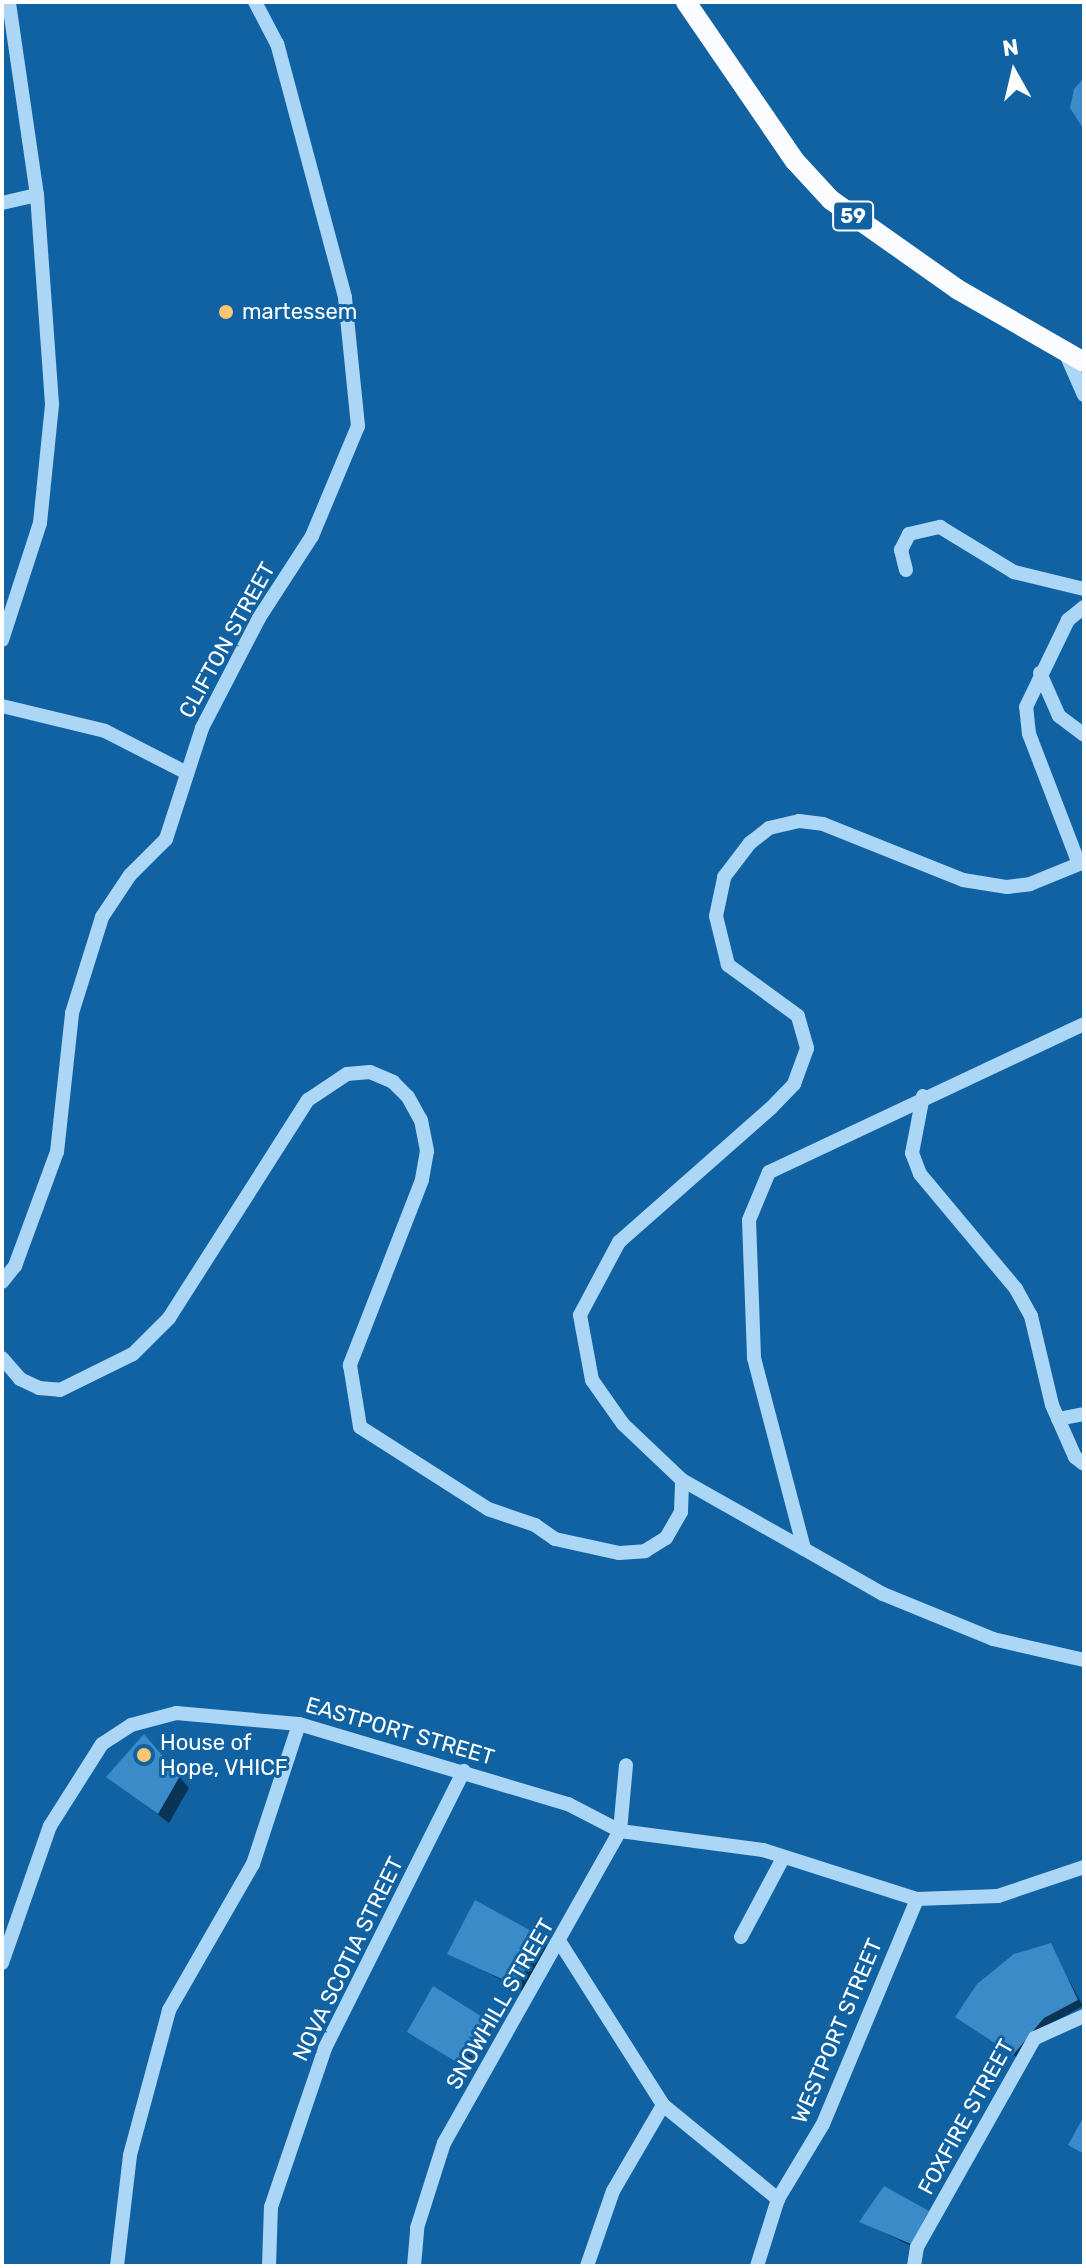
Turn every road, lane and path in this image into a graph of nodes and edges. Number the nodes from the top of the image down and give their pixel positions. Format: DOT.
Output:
graph roads {
  1 [pos="9,2"];
  2 [pos="255,2"];
  3 [pos="686,2"];
  4 [pos="37,195"];
  5 [pos="2,203"];
  6 [pos="1065,352"];
  7 [pos="1084,362"];
  8 [pos="1084,395"];
  9 [pos="906,570"];
  10 [pos="1084,589"];
  11 [pos="1084,607"];
  12 [pos="2,640"];
  13 [pos="1040,673"];
  14 [pos="2,706"];
  15 [pos="1084,735"];
  16 [pos="185,772"];
  17 [pos="1082,863"];
  18 [pos="1084,1024"];
  19 [pos="923,1096"];
  20 [pos="2,1282"];
  21 [pos="2,1358"];
  22 [pos="1084,1414"];
  23 [pos="1058,1419"];
  24 [pos="1084,1464"];
  25 [pos="682,1480"];
  26 [pos="804,1549"];
  27 [pos="1084,1660"];
  28 [pos="299,1724"];
  29 [pos="626,1765"];
  30 [pos="464,1771"];
  31 [pos="620,1831"];
  32 [pos="783,1858"];
  33 [pos="1084,1867"];
  34 [pos="917,1899"];
  35 [pos="741,1937"];
  36 [pos="561,1944"];
  37 [pos="2,1963"];
  38 [pos="1084,2016"];
  39 [pos="663,2105"];
  40 [pos="778,2199"];
  41 [pos="117,2266"];
  42 [pos="269,2266"];
  43 [pos="414,2266"];
  44 [pos="587,2266"];
  45 [pos="757,2266"];
  46 [pos="914,2266"];
  1 -- 4 [label="street"];
  2 -- 16 [label="street, CLIFTON STREET"];
  3 -- 6 [label="main road, 59"];
  4 -- 5 [label="street"];
  4 -- 12 [label="street"];
  6 -- 7 [label="main road, 59"];
  6 -- 8 [label="street"];
  9 -- 10 [label="street"];
  11 -- 13 [label="street"];
  13 -- 15 [label="street"];
  13 -- 17 [label="street"];
  14 -- 16 [label="street"];
  16 -- 20 [label="street, CLIFTON STREET"];
  17 -- 25 [label="street"];
  18 -- 19 [label="street"];
  19 -- 23 [label="street"];
  19 -- 26 [label="street"];
  21 -- 25 [label="street"];
  22 -- 23 [label="street"];
  23 -- 24 [label="street"];
  25 -- 26 [label="street"];
  26 -- 27 [label="street"];
  28 -- 30 [label="street, EASTPORT STREET"];
  28 -- 37 [label="street, EASTPORT STREET"];
  28 -- 41 [label="street"];
  29 -- 31 [label="street, SNOWHILL STREET"];
  30 -- 31 [label="street, EASTPORT STREET"];
  30 -- 42 [label="street, NOVA SCOTIA STREET"];
  31 -- 32 [label="street, EASTPORT STREET"];
  31 -- 36 [label="street, SNOWHILL STREET"];
  32 -- 34 [label="street, EASTPORT STREET"];
  32 -- 35 [label="street"];
  33 -- 34 [label="street, EASTPORT STREET"];
  34 -- 40 [label="street, WESTPORT STREET"];
  36 -- 39 [label="street"];
  36 -- 43 [label="street, SNOWHILL STREET"];
  38 -- 46 [label="street, FOXFIRE STREET"];
  39 -- 40 [label="street"];
  39 -- 44 [label="street"];
  40 -- 45 [label="street, WESTPORT STREET"];
}
